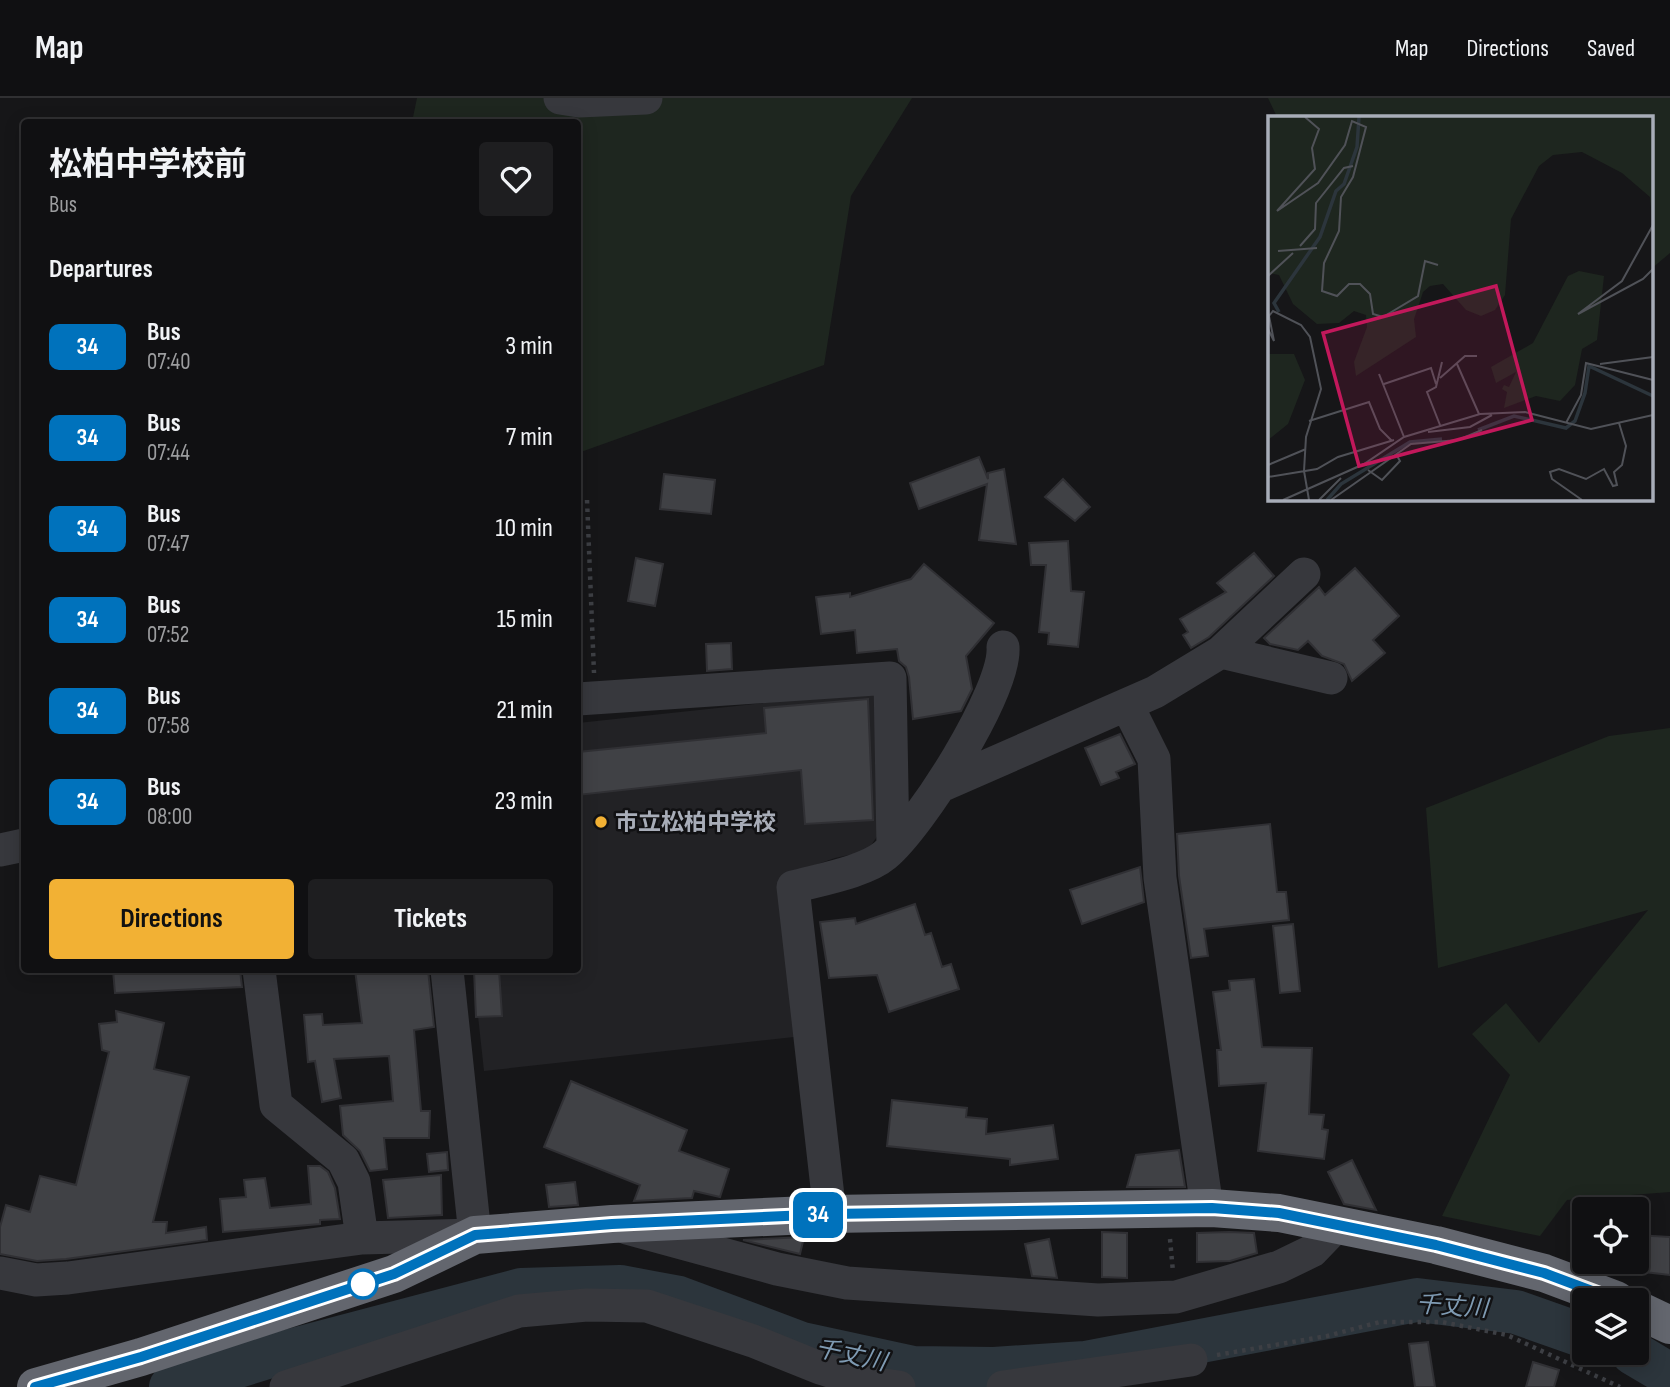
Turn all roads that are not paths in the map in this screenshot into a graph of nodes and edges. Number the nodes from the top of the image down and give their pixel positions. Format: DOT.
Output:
graph roads {
  1 [pos="560,98"];
  2 [pos="646,98"];
  3 [pos="1304,574"];
  4 [pos="1003,647"];
  5 [pos="1221,652"];
  6 [pos="1331,678"];
  7 [pos="587,699"];
  8 [pos="1126,705"];
  9 [pos="941,786"];
  10 [pos="21,846"];
  11 [pos="893,846"];
  12 [pos="0,850"];
  13 [pos="259,973"];
  14 [pos="447,973"];
  15 [pos="1207,1208"];
  16 [pos="830,1214"];
  17 [pos="612,1224"];
  18 [pos="1336,1226"];
  19 [pos="475,1235"];
  20 [pos="362,1238"];
  21 [pos="0,1273"];
  22 [pos="1584,1288"];
  23 [pos="1649,1315"];
  24 [pos="1670,1325"];
  25 [pos="1191,1360"];
  26 [pos="364,1375"];
  27 [pos="48,1386"];
  28 [pos="286,1387"];
  29 [pos="899,1387"];
  30 [pos="1003,1387"];
  1 -- 2 [label="street"];
  3 -- 5 [label="street"];
  4 -- 9 [label="street"];
  5 -- 6 [label="street"];
  5 -- 8 [label="street"];
  7 -- 11 [label="street"];
  8 -- 9 [label="street"];
  8 -- 15 [label="street"];
  9 -- 11 [label="street"];
  10 -- 12 [label="street"];
  11 -- 16 [label="street"];
  13 -- 20 [label="street"];
  14 -- 19 [label="street"];
  15 -- 16 [label="highway"];
  15 -- 18 [label="highway"];
  16 -- 17 [label="highway"];
  17 -- 18 [label="street"];
  17 -- 19 [label="highway"];
  18 -- 22 [label="highway"];
  19 -- 20 [label="street"];
  19 -- 27 [label="highway"];
  20 -- 21 [label="street"];
  23 -- 24 [label="highway"];
  25 -- 30 [label="street"];
  26 -- 28 [label="street"];
  26 -- 29 [label="street"];
}
